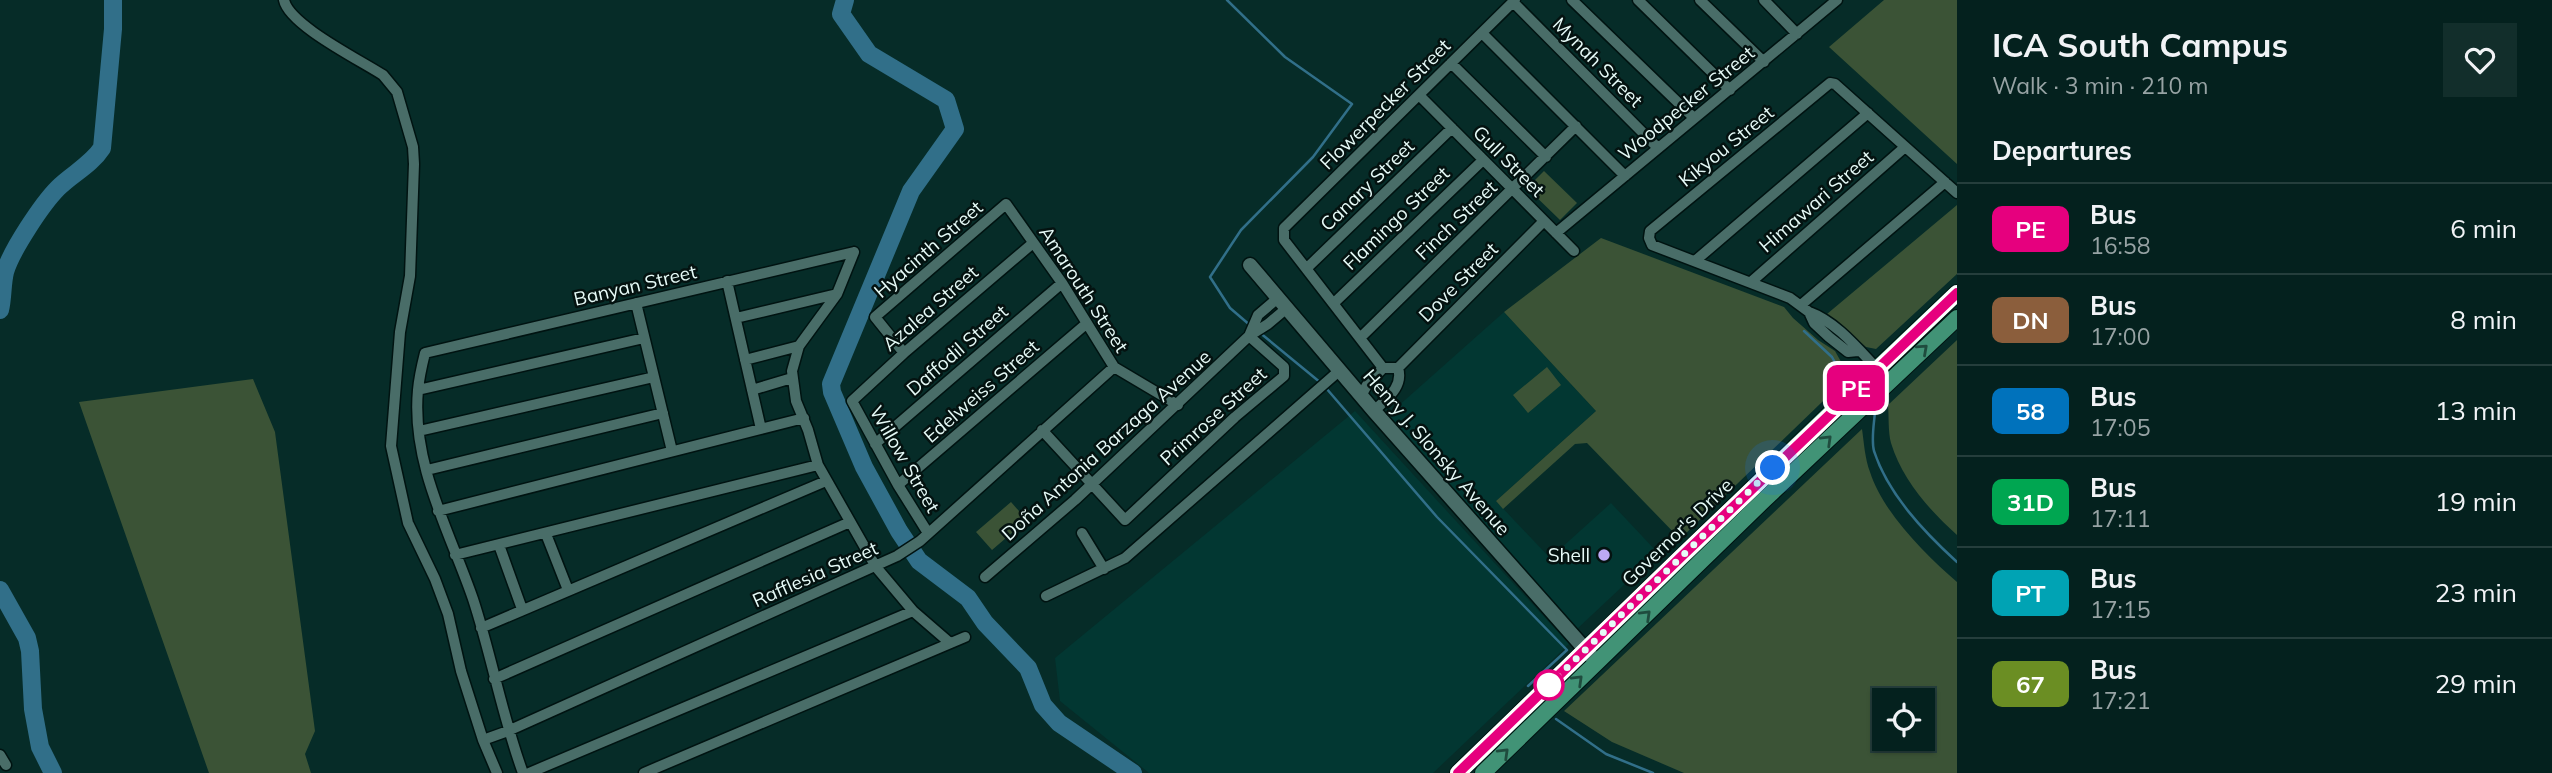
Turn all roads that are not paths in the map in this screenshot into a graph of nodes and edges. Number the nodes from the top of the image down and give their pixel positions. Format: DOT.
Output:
graph roads {
  1 [pos="284,0"];
  2 [pos="1572,0"];
  3 [pos="1638,0"];
  4 [pos="1700,0"];
  5 [pos="1763,0"];
  6 [pos="1837,0"];
  7 [pos="1514,1"];
  8 [pos="1482,33"];
  9 [pos="1797,34"];
  10 [pos="1764,62"];
  11 [pos="1451,63"];
  12 [pos="1730,90"];
  13 [pos="1419,95"];
  14 [pos="1868,113"];
  15 [pos="1694,118"];
  16 [pos="1576,126"];
  17 [pos="1452,128"];
  18 [pos="1905,147"];
  19 [pos="1658,148"];
  20 [pos="1546,157"];
  21 [pos="1483,160"];
  22 [pos="1625,176"];
  23 [pos="1945,182"];
  24 [pos="1512,189"];
  25 [pos="1957,193"];
  26 [pos="1006,204"];
  27 [pos="1544,221"];
  28 [pos="1556,233"];
  29 [pos="1033,243"];
  30 [pos="1574,251"];
  31 [pos="1695,261"];
  32 [pos="1250,265"];
  33 [pos="1307,268"];
  34 [pos="727,281"];
  35 [pos="1062,282"];
  36 [pos="1751,282"];
  37 [pos="1957,293"];
  38 [pos="837,294"];
  39 [pos="636,303"];
  40 [pos="1282,303"];
  41 [pos="1334,303"];
  42 [pos="1805,309"];
  43 [pos="736,318"];
  44 [pos="1957,318"];
  45 [pos="1086,324"];
  46 [pos="1248,336"];
  47 [pos="644,338"];
  48 [pos="1360,338"];
  49 [pos="799,346"];
  50 [pos="904,353"];
  51 [pos="745,360"];
  52 [pos="1114,367"];
  53 [pos="1384,368"];
  54 [pos="1398,368"];
  55 [pos="1339,370"];
  56 [pos="1882,375"];
  57 [pos="654,377"];
  58 [pos="792,378"];
  59 [pos="418,390"];
  60 [pos="752,390"];
  61 [pos="1361,396"];
  62 [pos="852,401"];
  63 [pos="1178,405"];
  64 [pos="1374,411"];
  65 [pos="663,413"];
  66 [pos="804,418"];
  67 [pos="761,429"];
  68 [pos="1042,430"];
  69 [pos="419,431"];
  70 [pos="875,444"];
  71 [pos="672,451"];
  72 [pos="818,465"];
  73 [pos="427,470"];
  74 [pos="826,481"];
  75 [pos="1090,484"];
  76 [pos="898,485"];
  77 [pos="438,511"];
  78 [pos="850,522"];
  79 [pos="1082,533"];
  80 [pos="546,534"];
  81 [pos="924,537"];
  82 [pos="499,545"];
  83 [pos="456,555"];
  84 [pos="876,567"];
  85 [pos="1104,569"];
  86 [pos="985,577"];
  87 [pos="568,590"];
  88 [pos="1046,596"];
  89 [pos="522,609"];
  90 [pos="912,611"];
  91 [pos="481,628"];
  92 [pos="965,637"];
  93 [pos="950,643"];
  94 [pos="1586,650"];
  95 [pos="1597,663"];
  96 [pos="494,679"];
  97 [pos="508,731"];
  98 [pos="483,740"];
  99 [pos="497,773"];
  100 [pos="523,773"];
  101 [pos="529,773"];
  102 [pos="644,773"];
  103 [pos="1458,773"];
  104 [pos="1483,773"];
  1 -- 98 [label="street"];
  2 -- 15 [label="street"];
  3 -- 12 [label="street"];
  4 -- 10 [label="street"];
  5 -- 9 [label="street"];
  6 -- 9 [label="street, Woodpecker Street"];
  7 -- 8 [label="street, Flowerpecker Street"];
  7 -- 19 [label="street, Mynah Street"];
  8 -- 11 [label="street, Flowerpecker Street"];
  8 -- 16 [label="street"];
  9 -- 10 [label="street, Woodpecker Street"];
  10 -- 12 [label="street, Woodpecker Street"];
  11 -- 13 [label="street, Flowerpecker Street"];
  11 -- 20 [label="street"];
  12 -- 15 [label="street, Woodpecker Street"];
  13 -- 17 [label="street, Gull Street"];
  13 -- 33 [label="street, Flowerpecker Street"];
  14 -- 18 [label="street"];
  14 -- 31 [label="street"];
  14 -- 31 [label="street, Kikyou Street"];
  15 -- 19 [label="street, Woodpecker Street"];
  16 -- 20 [label="street, Finch Street"];
  16 -- 22 [label="street"];
  17 -- 21 [label="street, Gull Street"];
  17 -- 33 [label="street, Canary Street"];
  18 -- 23 [label="street"];
  18 -- 36 [label="street, Himawari Street"];
  19 -- 22 [label="street, Woodpecker Street"];
  20 -- 24 [label="street, Finch Street"];
  21 -- 24 [label="street, Gull Street"];
  21 -- 41 [label="street, Flamingo Street"];
  22 -- 28 [label="street, Woodpecker Street"];
  23 -- 25 [label="street"];
  23 -- 42 [label="street"];
  24 -- 27 [label="street, Gull Street"];
  24 -- 48 [label="street, Finch Street"];
  26 -- 29 [label="street, Amarouth Street"];
  26 -- 50 [label="street, Hyacinth Street"];
  27 -- 28 [label="street, Gull Street"];
  27 -- 54 [label="street, Dove Street"];
  28 -- 30 [label="street, Gull Street"];
  29 -- 35 [label="street, Amarouth Street"];
  29 -- 50 [label="street, Azalea Street"];
  31 -- 36 [label="street"];
  32 -- 40 [label="street, Henry J. Slonsky Avenue"];
  33 -- 41 [label="street"];
  34 -- 38 [label="street, Banyan Street"];
  34 -- 39 [label="street, Banyan Street"];
  34 -- 43 [label="street"];
  35 -- 45 [label="street, Amarouth Street"];
  35 -- 70 [label="street, Daffodil Street"];
  36 -- 42 [label="street"];
  37 -- 56 [label="main road, Governor's Drive"];
  38 -- 43 [label="street"];
  38 -- 49 [label="street"];
  39 -- 47 [label="street"];
  39 -- 59 [label="street, Banyan Street"];
  40 -- 46 [label="street, Doña Antonia Barzaga Avenue"];
  40 -- 55 [label="street, Henry J. Slonsky Avenue"];
  41 -- 48 [label="street"];
  42 -- 56 [label="street"];
  43 -- 51 [label="street"];
  56 -- 44 [label="main road, Governor's Drive, one-way"];
  45 -- 52 [label="street, Amarouth Street"];
  45 -- 76 [label="street, Edelweiss Street"];
  46 -- 63 [label="street, Doña Antonia Barzaga Avenue"];
  46 -- 75 [label="street, Primrose Street"];
  47 -- 57 [label="street"];
  47 -- 59 [label="street"];
  48 -- 53 [label="street"];
  49 -- 51 [label="street"];
  49 -- 58 [label="street"];
  50 -- 62 [label="street, Azalea Street"];
  51 -- 60 [label="street"];
  52 -- 63 [label="street, Amarouth Street"];
  52 -- 68 [label="street, Rafflesia Street"];
  53 -- 54 [label="street"];
  53 -- 61 [label="street"];
  54 -- 64 [label="street, Dove Street"];
  55 -- 61 [label="street, Henry J. Slonsky Avenue"];
  55 -- 85 [label="street"];
  56 -- 94 [label="main road, Governor's Drive"];
  95 -- 56 [label="main road, Governor's Drive, one-way"];
  57 -- 65 [label="street"];
  57 -- 69 [label="street"];
  58 -- 60 [label="street"];
  58 -- 66 [label="street"];
  59 -- 69 [label="street"];
  60 -- 67 [label="street"];
  61 -- 64 [label="street, Henry J. Slonsky Avenue"];
  62 -- 70 [label="street, Willow Street"];
  63 -- 75 [label="street, Doña Antonia Barzaga Avenue"];
  64 -- 94 [label="street, Henry J. Slonsky Avenue"];
  65 -- 71 [label="street"];
  65 -- 73 [label="street"];
  66 -- 67 [label="street"];
  66 -- 72 [label="street"];
  67 -- 71 [label="street"];
  68 -- 75 [label="street"];
  68 -- 81 [label="street, Rafflesia Street"];
  69 -- 73 [label="street"];
  70 -- 76 [label="street, Willow Street"];
  71 -- 77 [label="street"];
  72 -- 74 [label="street"];
  72 -- 80 [label="street"];
  73 -- 77 [label="street"];
  74 -- 78 [label="street"];
  74 -- 87 [label="street"];
  75 -- 86 [label="street, Doña Antonia Barzaga Avenue"];
  76 -- 81 [label="street, Willow Street"];
  77 -- 83 [label="street"];
  78 -- 84 [label="street"];
  78 -- 96 [label="street"];
  79 -- 85 [label="street"];
  80 -- 82 [label="street"];
  80 -- 87 [label="street"];
  81 -- 84 [label="street, Rafflesia Street"];
  82 -- 83 [label="street"];
  82 -- 89 [label="street"];
  83 -- 91 [label="street"];
  84 -- 90 [label="street"];
  84 -- 97 [label="street, Rafflesia Street"];
  85 -- 88 [label="street"];
  87 -- 89 [label="street"];
  89 -- 91 [label="street"];
  90 -- 93 [label="street"];
  90 -- 101 [label="street"];
  91 -- 96 [label="street"];
  92 -- 93 [label="street"];
  93 -- 102 [label="street"];
  94 -- 95 [label="street, Henry J. Slonsky Avenue"];
  94 -- 103 [label="main road, Governor's Drive"];
  104 -- 95 [label="main road, Governor's Drive, one-way"];
  96 -- 97 [label="street"];
  97 -- 98 [label="street, Rafflesia Street"];
  97 -- 100 [label="street"];
  98 -- 99 [label="street"];
}
